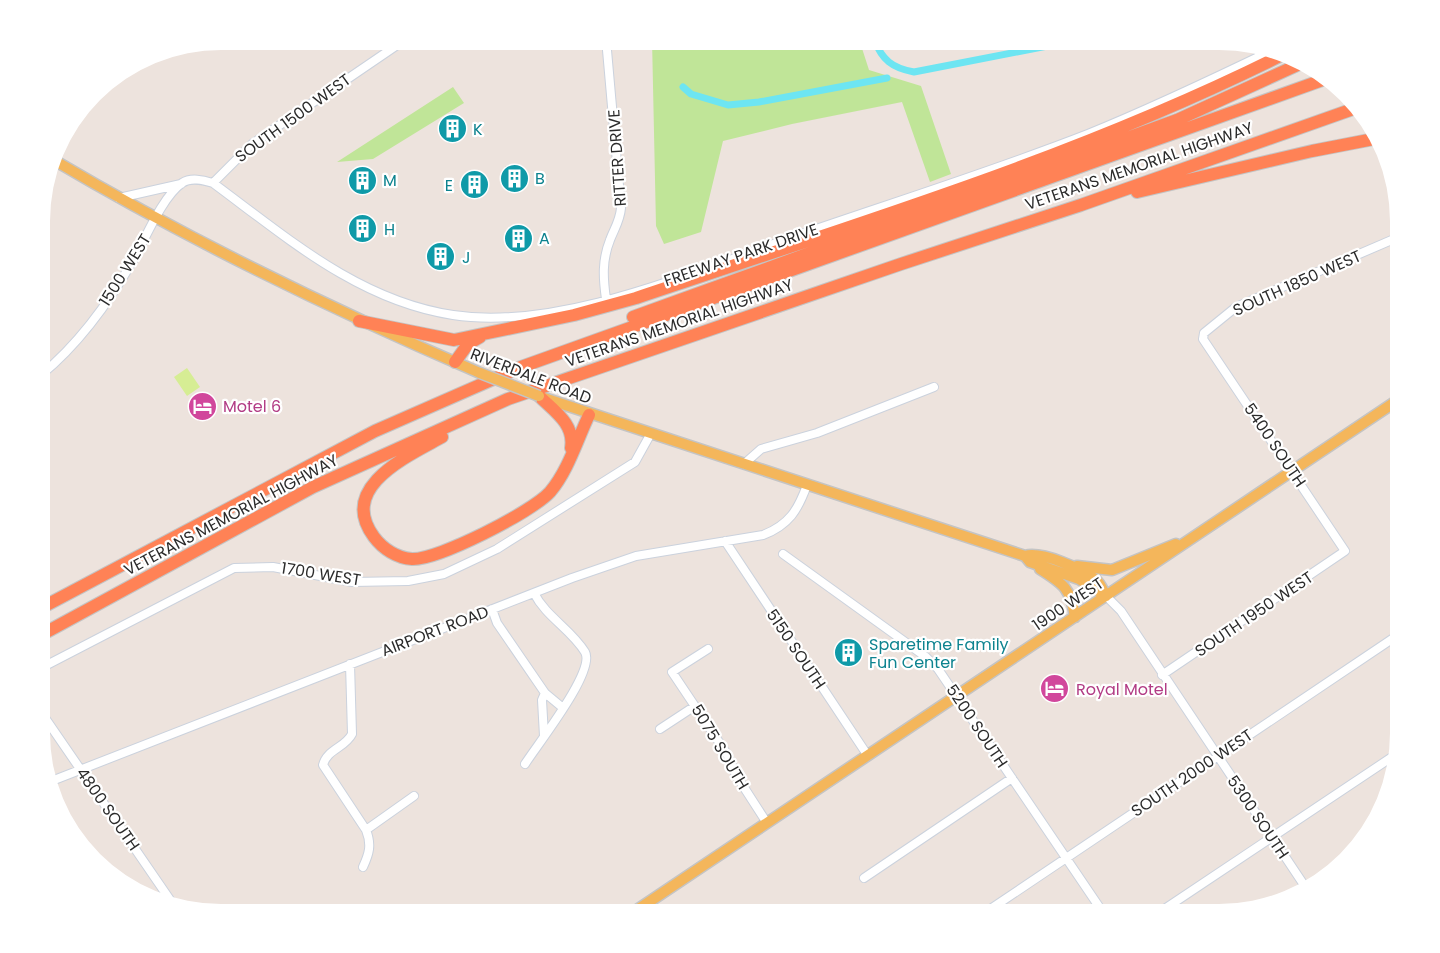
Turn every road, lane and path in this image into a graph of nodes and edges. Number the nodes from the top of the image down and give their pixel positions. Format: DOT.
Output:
graph roads {
  1 [pos="390,50"];
  2 [pos="607,50"];
  3 [pos="1262,55"];
  4 [pos="1274,59"];
  5 [pos="1294,67"];
  6 [pos="1319,81"];
  7 [pos="1350,110"];
  8 [pos="1370,140"];
  9 [pos="60,163"];
  10 [pos="213,183"];
  11 [pos="181,184"];
  12 [pos="119,198"];
  13 [pos="1081,205"];
  14 [pos="156,219"];
  15 [pos="1390,241"];
  16 [pos="606,299"];
  17 [pos="359,321"];
  18 [pos="489,333"];
  19 [pos="1203,339"];
  20 [pos="551,355"];
  21 [pos="455,362"];
  22 [pos="50,364"];
  23 [pos="934,387"];
  24 [pos="539,396"];
  25 [pos="508,399"];
  26 [pos="1390,405"];
  27 [pos="589,415"];
  28 [pos="650,435"];
  29 [pos="568,461"];
  30 [pos="744,464"];
  31 [pos="1293,471"];
  32 [pos="807,485"];
  33 [pos="1196,536"];
  34 [pos="725,542"];
  35 [pos="1345,551"];
  36 [pos="783,554"];
  37 [pos="1028,559"];
  38 [pos="1071,565"];
  39 [pos="534,593"];
  40 [pos="1107,596"];
  41 [pos="50,603"];
  42 [pos="492,609"];
  43 [pos="1075,617"];
  44 [pos="50,630"];
  45 [pos="1390,640"];
  46 [pos="708,649"];
  47 [pos="50,663"];
  48 [pos="350,664"];
  49 [pos="1162,675"];
  50 [pos="545,693"];
  51 [pos="957,696"];
  52 [pos="695,706"];
  53 [pos="563,708"];
  54 [pos="50,726"];
  55 [pos="660,729"];
  56 [pos="544,736"];
  57 [pos="1217,755"];
  58 [pos="868,756"];
  59 [pos="1388,760"];
  60 [pos="525,764"];
  61 [pos="80,769"];
  62 [pos="1012,778"];
  63 [pos="57,779"];
  64 [pos="414,796"];
  65 [pos="767,823"];
  66 [pos="366,830"];
  67 [pos="1271,837"];
  68 [pos="1066,858"];
  69 [pos="363,867"];
  70 [pos="864,878"];
  71 [pos="1302,882"];
  72 [pos="166,894"];
  73 [pos="999,903"];
  74 [pos="1097,903"];
  75 [pos="1173,903"];
  76 [pos="647,904"];
  1 -- 10 [label="street, SOUTH 1500 WEST"];
  2 -- 16 [label="street, RITTER DRIVE"];
  3 -- 16 [label="street, FREEWAY PARK DRIVE"];
  4 -- 18 [label="highway"];
  5 -- 20 [label="highway"];
  6 -- 20 [label="highway, VETERANS MEMORIAL HIGHWAY"];
  7 -- 13 [label="highway, VETERANS MEMORIAL HIGHWAY"];
  8 -- 13 [label="highway"];
  9 -- 12 [label="main road, RIVERDALE ROAD"];
  10 -- 11 [label="street"];
  10 -- 16 [label="street, FREEWAY PARK DRIVE"];
  11 -- 12 [label="street"];
  11 -- 14 [label="street, 1500 WEST"];
  12 -- 14 [label="main road, RIVERDALE ROAD"];
  13 -- 25 [label="highway, VETERANS MEMORIAL HIGHWAY"];
  14 -- 17 [label="main road, RIVERDALE ROAD"];
  14 -- 22 [label="street, 1500 WEST"];
  15 -- 19 [label="street, SOUTH 1850 WEST"];
  17 -- 18 [label="highway"];
  17 -- 21 [label="main road, RIVERDALE ROAD"];
  18 -- 21 [label="highway"];
  19 -- 31 [label="street, 5400 SOUTH"];
  20 -- 41 [label="highway, VETERANS MEMORIAL HIGHWAY"];
  21 -- 24 [label="main road, RIVERDALE ROAD, bridge"];
  23 -- 30 [label="street"];
  24 -- 27 [label="main road, RIVERDALE ROAD"];
  24 -- 29 [label="highway"];
  25 -- 29 [label="highway"];
  25 -- 44 [label="highway, VETERANS MEMORIAL HIGHWAY"];
  26 -- 31 [label="main road, 1900 WEST"];
  27 -- 28 [label="main road, RIVERDALE ROAD"];
  27 -- 29 [label="highway"];
  28 -- 30 [label="main road, RIVERDALE ROAD"];
  28 -- 47 [label="street, 1700 WEST"];
  30 -- 32 [label="main road, RIVERDALE ROAD"];
  31 -- 33 [label="main road, 1900 WEST"];
  31 -- 35 [label="street, 5400 SOUTH"];
  32 -- 34 [label="street, AIRPORT ROAD"];
  32 -- 37 [label="main road, RIVERDALE ROAD"];
  33 -- 38 [label="main road"];
  33 -- 40 [label="main road, 1900 WEST"];
  34 -- 39 [label="street, AIRPORT ROAD"];
  34 -- 58 [label="street, 5150 SOUTH"];
  35 -- 49 [label="street, SOUTH 1950 WEST"];
  36 -- 51 [label="street, 5200 SOUTH"];
  37 -- 38 [label="main road, RIVERDALE ROAD"];
  37 -- 40 [label="main road, RIVERDALE ROAD"];
  37 -- 43 [label="main road"];
  38 -- 40 [label="main road, RIVERDALE ROAD"];
  39 -- 42 [label="street, AIRPORT ROAD"];
  39 -- 53 [label="street"];
  40 -- 43 [label="main road, 1900 WEST"];
  40 -- 49 [label="street, 5300 SOUTH"];
  42 -- 48 [label="street, AIRPORT ROAD"];
  42 -- 50 [label="street"];
  43 -- 51 [label="main road, 1900 WEST"];
  45 -- 57 [label="street, SOUTH 2000 WEST"];
  46 -- 52 [label="street, 5075 SOUTH"];
  48 -- 61 [label="street, AIRPORT ROAD"];
  48 -- 66 [label="street"];
  49 -- 57 [label="street, 5300 SOUTH"];
  50 -- 53 [label="street"];
  50 -- 56 [label="street"];
  51 -- 58 [label="main road, 1900 WEST"];
  51 -- 62 [label="street, 5200 SOUTH"];
  52 -- 55 [label="street"];
  52 -- 65 [label="street, 5075 SOUTH"];
  53 -- 56 [label="street"];
  54 -- 61 [label="street, 4800 SOUTH"];
  56 -- 60 [label="street"];
  57 -- 67 [label="street, 5300 SOUTH"];
  57 -- 68 [label="street, SOUTH 2000 WEST"];
  58 -- 65 [label="main road, 1900 WEST"];
  59 -- 67 [label="street"];
  61 -- 63 [label="street, AIRPORT ROAD"];
  61 -- 72 [label="street, 4800 SOUTH"];
  62 -- 68 [label="street, 5200 SOUTH"];
  62 -- 70 [label="street"];
  64 -- 66 [label="street"];
  65 -- 76 [label="main road, 1900 WEST"];
  66 -- 69 [label="street"];
  67 -- 71 [label="street, 5300 SOUTH"];
  67 -- 75 [label="street"];
  68 -- 73 [label="street, SOUTH 2000 WEST"];
  68 -- 74 [label="street, 5200 SOUTH"];
}
